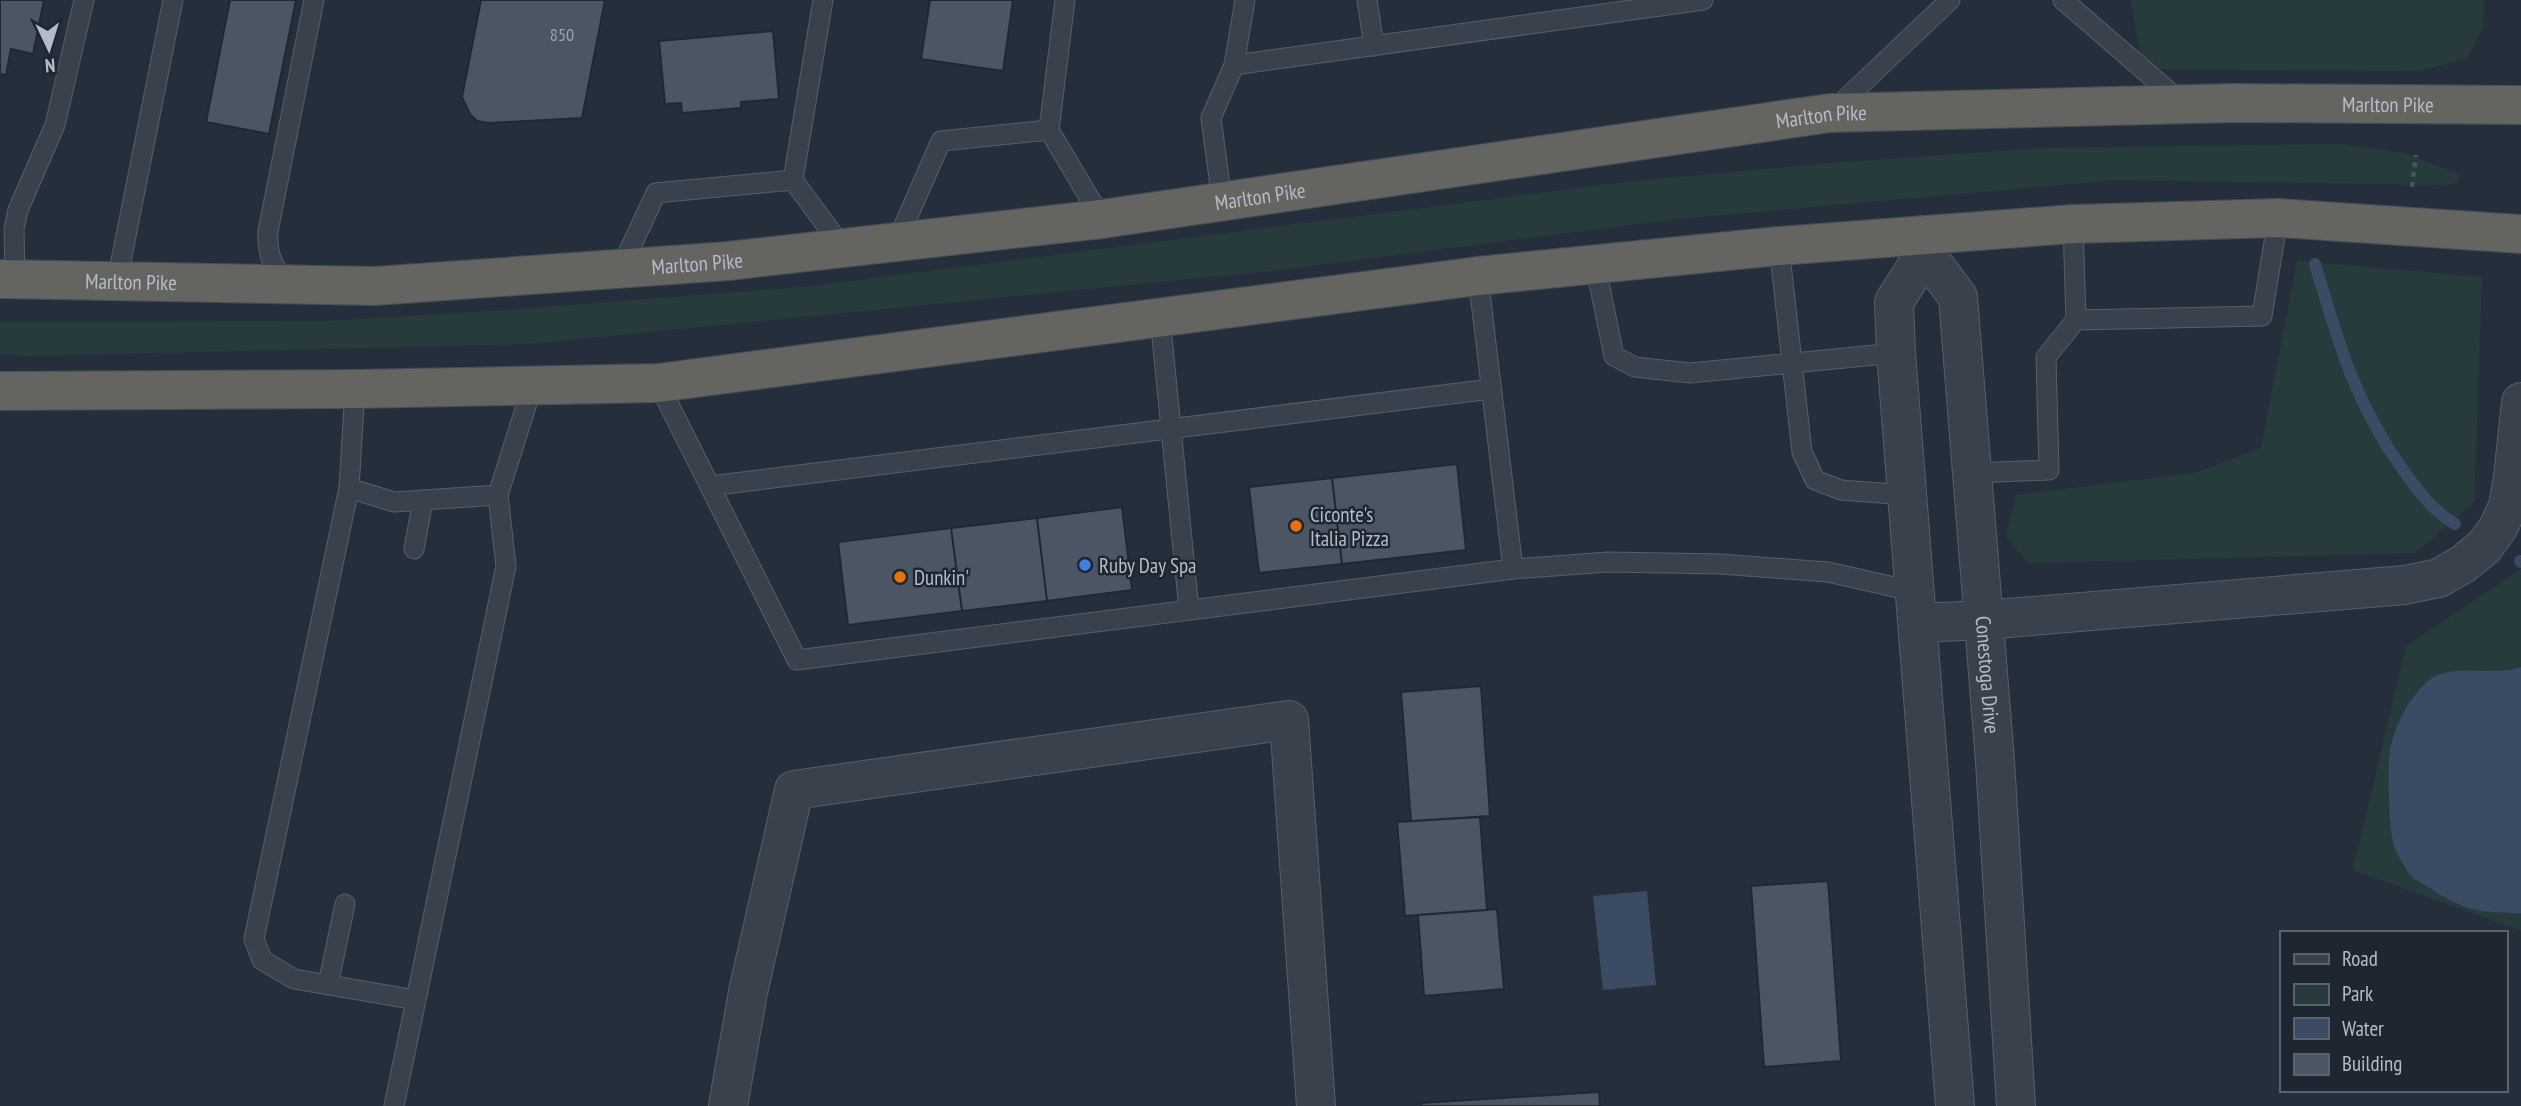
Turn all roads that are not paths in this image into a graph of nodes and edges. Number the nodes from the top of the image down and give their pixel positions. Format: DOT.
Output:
graph roads {
  1 [pos="84,0"];
  2 [pos="173,0"];
  3 [pos="314,0"];
  4 [pos="823,0"];
  5 [pos="1065,0"];
  6 [pos="1245,0"];
  7 [pos="1367,0"];
  8 [pos="1703,0"];
  9 [pos="1950,0"];
  10 [pos="2063,0"];
  11 [pos="1374,46"];
  12 [pos="1234,65"];
  13 [pos="2183,104"];
  14 [pos="2521,105"];
  15 [pos="1830,113"];
  16 [pos="1049,130"];
  17 [pos="793,180"];
  18 [pos="1222,200"];
  19 [pos="2278,218"];
  20 [pos="1102,219"];
  21 [pos="2073,224"];
  22 [pos="2521,234"];
  23 [pos="897,242"];
  24 [pos="1924,244"];
  25 [pos="1779,246"];
  26 [pos="843,248"];
  27 [pos="1595,263"];
  28 [pos="621,268"];
  29 [pos="1478,276"];
  30 [pos="7,279"];
  31 [pos="117,282"];
  32 [pos="298,285"];
  33 [pos="1160,317"];
  34 [pos="2076,320"];
  35 [pos="1896,353"];
  36 [pos="1791,364"];
  37 [pos="658,383"];
  38 [pos="533,384"];
  39 [pos="355,389"];
  40 [pos="1491,389"];
  41 [pos="0,391"];
  42 [pos="2521,402"];
  43 [pos="1170,429"];
  44 [pos="1973,473"];
  45 [pos="710,486"];
  46 [pos="349,488"];
  47 [pos="498,495"];
  48 [pos="1907,495"];
  49 [pos="424,500"];
  50 [pos="414,549"];
  51 [pos="1513,569"];
  52 [pos="1917,608"];
  53 [pos="1189,610"];
  54 [pos="1984,620"];
  55 [pos="345,904"];
  56 [pos="328,985"];
  57 [pos="416,1000"];
  58 [pos="394,1106"];
  59 [pos="728,1106"];
  60 [pos="1316,1106"];
  61 [pos="1955,1106"];
  62 [pos="2015,1106"];
  1 -- 30 [label="lane"];
  2 -- 31 [label="lane"];
  3 -- 32 [label="lane"];
  4 -- 17 [label="lane"];
  5 -- 16 [label="lane"];
  6 -- 12 [label="lane"];
  7 -- 11 [label="lane"];
  8 -- 11 [label="lane"];
  9 -- 15 [label="lane"];
  10 -- 13 [label="lane"];
  11 -- 12 [label="lane"];
  12 -- 18 [label="lane"];
  13 -- 14 [label="highway, Marlton Pike"];
  13 -- 15 [label="highway, Marlton Pike"];
  15 -- 18 [label="highway, Marlton Pike"];
  16 -- 20 [label="lane"];
  16 -- 23 [label="lane"];
  17 -- 26 [label="lane"];
  17 -- 28 [label="lane"];
  18 -- 20 [label="highway, Marlton Pike"];
  19 -- 21 [label="highway"];
  19 -- 22 [label="highway"];
  19 -- 34 [label="lane"];
  20 -- 23 [label="highway, Marlton Pike"];
  21 -- 24 [label="highway"];
  21 -- 34 [label="lane"];
  23 -- 26 [label="highway, Marlton Pike"];
  24 -- 25 [label="highway"];
  24 -- 35 [label="street"];
  24 -- 44 [label="street, Conestoga Drive"];
  25 -- 27 [label="highway"];
  25 -- 36 [label="lane"];
  26 -- 28 [label="highway, Marlton Pike"];
  27 -- 29 [label="highway"];
  27 -- 36 [label="lane"];
  28 -- 32 [label="highway, Marlton Pike"];
  29 -- 33 [label="highway"];
  29 -- 40 [label="lane"];
  30 -- 31 [label="highway, Marlton Pike"];
  31 -- 32 [label="highway, Marlton Pike"];
  33 -- 37 [label="highway"];
  33 -- 43 [label="lane"];
  34 -- 44 [label="lane"];
  35 -- 36 [label="lane"];
  35 -- 48 [label="street"];
  36 -- 48 [label="lane"];
  37 -- 38 [label="highway"];
  37 -- 45 [label="lane"];
  38 -- 39 [label="highway"];
  38 -- 47 [label="lane"];
  39 -- 41 [label="highway"];
  39 -- 46 [label="lane"];
  40 -- 43 [label="lane"];
  40 -- 51 [label="lane"];
  42 -- 54 [label="street"];
  43 -- 45 [label="lane"];
  43 -- 53 [label="lane"];
  44 -- 54 [label="street, Conestoga Drive"];
  45 -- 53 [label="lane"];
  46 -- 49 [label="lane"];
  46 -- 56 [label="lane"];
  47 -- 49 [label="lane"];
  47 -- 57 [label="lane"];
  48 -- 52 [label="street"];
  49 -- 50 [label="lane"];
  51 -- 52 [label="lane"];
  51 -- 53 [label="lane"];
  52 -- 54 [label="street"];
  52 -- 61 [label="street"];
  54 -- 62 [label="street, Conestoga Drive"];
  55 -- 56 [label="lane"];
  56 -- 57 [label="lane"];
  57 -- 58 [label="lane"];
  59 -- 60 [label="street"];
}
